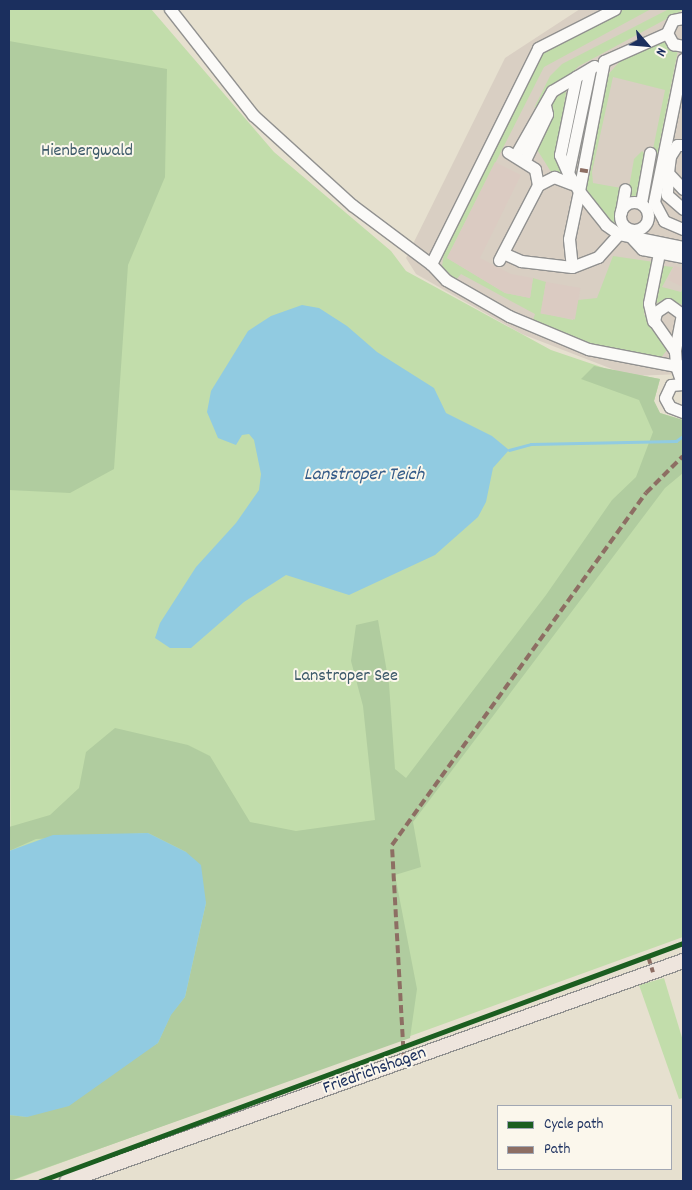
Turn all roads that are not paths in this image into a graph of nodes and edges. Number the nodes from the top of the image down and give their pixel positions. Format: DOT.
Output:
graph roads {
  1 [pos="170,9"];
  2 [pos="615,9"];
  3 [pos="683,17"];
  4 [pos="666,33"];
  5 [pos="683,46"];
  6 [pos="683,60"];
  7 [pos="604,61"];
  8 [pos="590,69"];
  9 [pos="576,77"];
  10 [pos="678,114"];
  11 [pos="682,142"];
  12 [pos="650,154"];
  13 [pos="568,172"];
  14 [pos="668,173"];
  15 [pos="538,185"];
  16 [pos="575,188"];
  17 [pos="625,189"];
  18 [pos="683,189"];
  19 [pos="641,204"];
  20 [pos="683,209"];
  21 [pos="620,214"];
  22 [pos="647,221"];
  23 [pos="671,226"];
  24 [pos="683,229"];
  25 [pos="627,233"];
  26 [pos="683,247"];
  27 [pos="660,253"];
  28 [pos="683,257"];
  29 [pos="431,264"];
  30 [pos="572,267"];
  31 [pos="654,321"];
  32 [pos="675,352"];
  33 [pos="680,365"];
  34 [pos="682,383"];
  35 [pos="683,412"];
  36 [pos="683,961"];
  37 [pos="67,1181"];
  1 -- 29 [label="street"];
  2 -- 29 [label="street"];
  3 -- 4 [label="street"];
  4 -- 5 [label="street"];
  4 -- 7 [label="street"];
  6 -- 10 [label="street"];
  7 -- 8 [label="street"];
  7 -- 16 [label="street"];
  8 -- 9 [label="street"];
  8 -- 13 [label="street"];
  9 -- 13 [label="street"];
  9 -- 15 [label="street"];
  10 -- 23 [label="street"];
  11 -- 14 [label="street"];
  12 -- 19 [label="street"];
  13 -- 16 [label="street"];
  14 -- 18 [label="street"];
  14 -- 20 [label="street"];
  15 -- 16 [label="street"];
  15 -- 30 [label="street"];
  16 -- 25 [label="street"];
  16 -- 30 [label="street"];
  17 -- 21 [label="street"];
  19 -- 21 [label="street"];
  19 -- 22 [label="street"];
  21 -- 25 [label="street"];
  22 -- 23 [label="street"];
  22 -- 25 [label="street"];
  23 -- 24 [label="street"];
  25 -- 26 [label="street"];
  25 -- 27 [label="street"];
  25 -- 30 [label="street"];
  27 -- 28 [label="street"];
  27 -- 31 [label="street"];
  29 -- 33 [label="street"];
  31 -- 32 [label="street"];
  31 -- 32 [label="street"];
  32 -- 33 [label="street"];
  33 -- 34 [label="street"];
  34 -- 35 [label="street"];
  36 -- 37 [label="main road, Friedrichshagen"];
}
